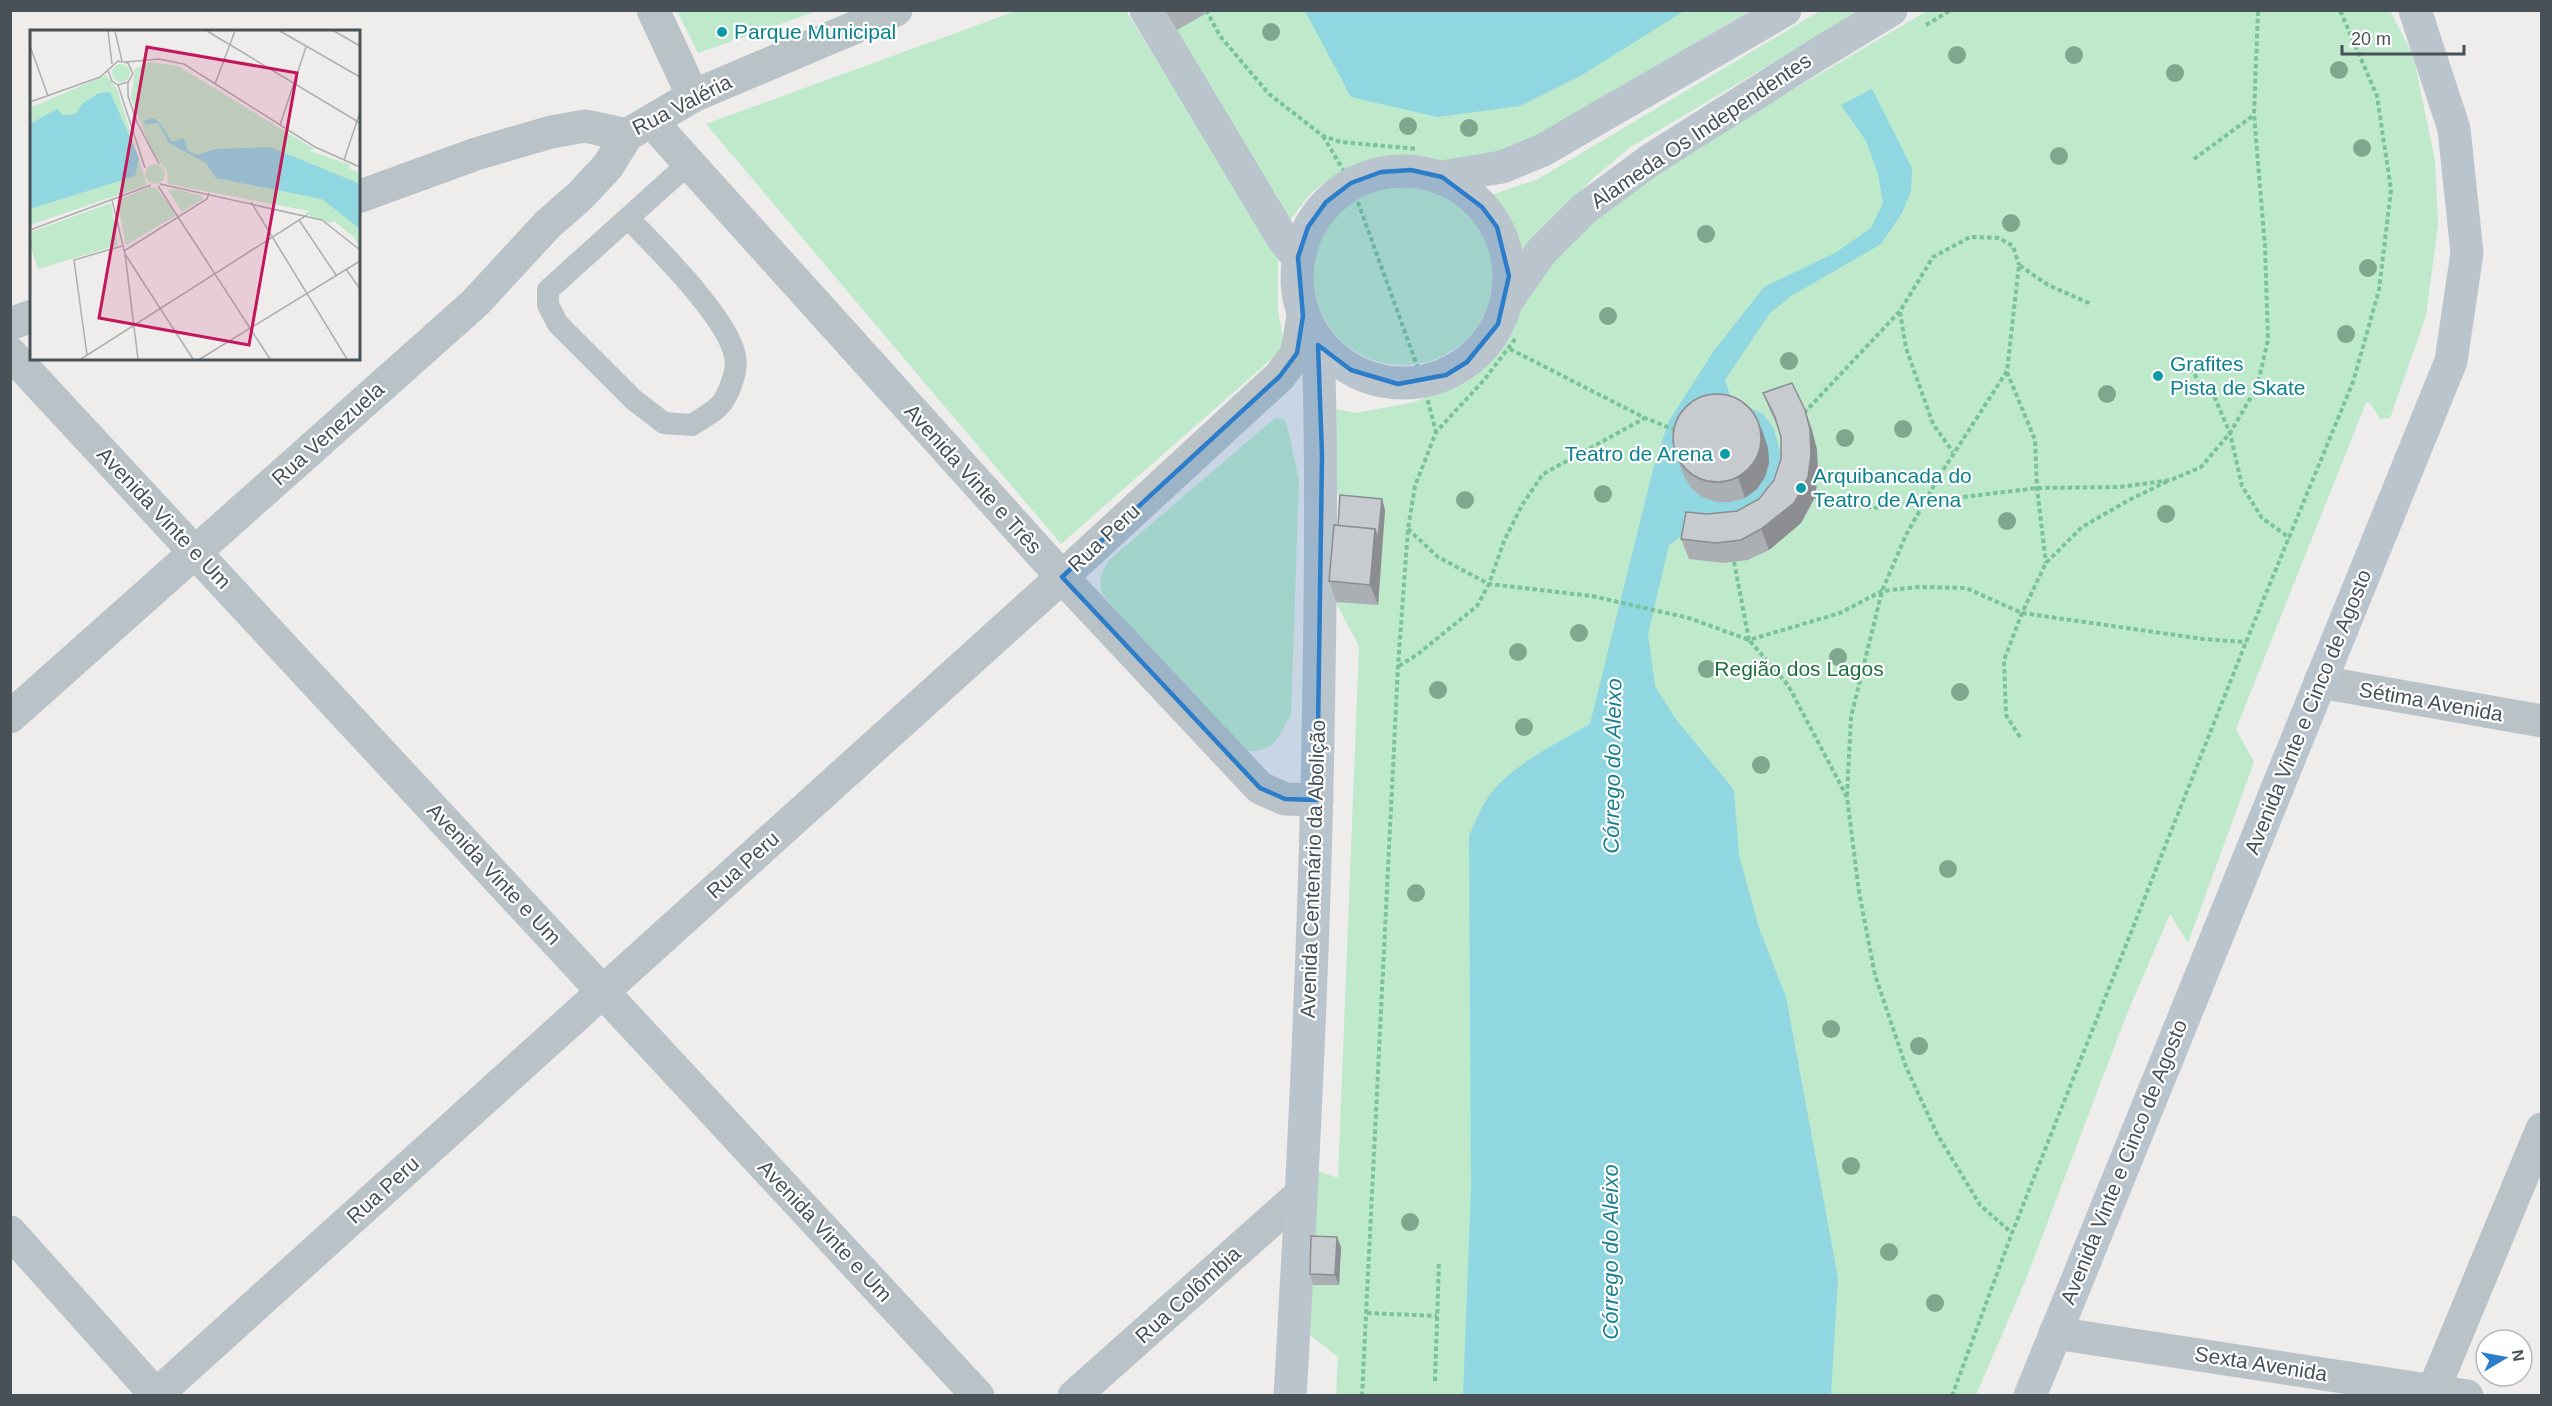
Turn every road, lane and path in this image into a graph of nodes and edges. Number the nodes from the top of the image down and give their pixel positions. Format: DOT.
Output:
graph roads {
  1 [pos="653,10"];
  2 [pos="896,10"];
  3 [pos="1146,10"];
  4 [pos="1206,10"];
  5 [pos="1785,10"];
  6 [pos="1890,10"];
  7 [pos="1951,10"];
  8 [pos="2258,10"];
  9 [pos="2340,10"];
  10 [pos="2415,10"];
  11 [pos="1921,28"];
  12 [pos="693,96"];
  13 [pos="2254,114"];
  14 [pos="639,128"];
  15 [pos="1323,136"];
  16 [pos="1428,148"];
  17 [pos="2194,159"];
  18 [pos="688,163"];
  19 [pos="1442,177"];
  20 [pos="1351,183"];
  21 [pos="360,196"];
  22 [pos="629,219"];
  23 [pos="1298,257"];
  24 [pos="2019,265"];
  25 [pos="1507,301"];
  26 [pos="2091,304"];
  27 [pos="1900,311"];
  28 [pos="30,317"];
  29 [pos="10,324"];
  30 [pos="1311,329"];
  31 [pos="1521,330"];
  32 [pos="1510,349"];
  33 [pos="10,353"];
  34 [pos="2189,369"];
  35 [pos="2007,371"];
  36 [pos="1423,382"];
  37 [pos="1804,413"];
  38 [pos="1645,418"];
  39 [pos="1436,432"];
  40 [pos="2230,433"];
  41 [pos="1686,435"];
  42 [pos="1953,452"];
  43 [pos="2171,480"];
  44 [pos="2037,488"];
  45 [pos="1815,497"];
  46 [pos="1926,501"];
  47 [pos="1408,530"];
  48 [pos="2290,538"];
  49 [pos="196,553"];
  50 [pos="1734,562"];
  51 [pos="2046,563"];
  52 [pos="1062,577"];
  53 [pos="1489,584"];
  54 [pos="1882,591"];
  55 [pos="2022,613"];
  56 [pos="1749,640"];
  57 [pos="2247,642"];
  58 [pos="1398,666"];
  59 [pos="2320,682"];
  60 [pos="10,717"];
  61 [pos="2541,721"];
  62 [pos="2020,737"];
  63 [pos="1847,797"];
  64 [pos="1317,800"];
  65 [pos="603,992"];
  66 [pos="2541,1129"];
  67 [pos="1302,1194"];
  68 [pos="10,1232"];
  69 [pos="2012,1233"];
  70 [pos="1439,1262"];
  71 [pos="1367,1313"];
  72 [pos="1437,1316"];
  73 [pos="2055,1333"];
  74 [pos="1435,1381"];
  75 [pos="2432,1393"];
  76 [pos="156,1395"];
  77 [pos="978,1395"];
  78 [pos="1074,1395"];
  79 [pos="1290,1395"];
  80 [pos="1362,1395"];
  81 [pos="1952,1395"];
  82 [pos="2030,1395"];
  83 [pos="2467,1395"];
  1 -- 12 [label="street"];
  2 -- 12 [label="street, Rua Valéria"];
  3 -- 23 [label="street"];
  4 -- 15 [label="path"];
  5 -- 19 [label="street"];
  6 -- 25 [label="street, Alameda Os Independentes"];
  7 -- 11 [label="path"];
  8 -- 13 [label="path"];
  9 -- 48 [label="path"];
  10 -- 59 [label="street, Avenida Vinte e Cinco de Agosto"];
  12 -- 14 [label="street, Rua Valéria"];
  13 -- 17 [label="path"];
  13 -- 40 [label="path"];
  14 -- 18 [label="street, Avenida Vinte e Três"];
  14 -- 21 [label="street, Rua Valéria"];
  14 -- 49 [label="street, Rua Venezuela"];
  15 -- 16 [label="path"];
  15 -- 20 [label="path"];
  18 -- 22 [label="lane"];
  18 -- 52 [label="street, Avenida Vinte e Três"];
  19 -- 20 [label="street, Avenida Centenário da Abolição"];
  19 -- 25 [label="street"];
  20 -- 23 [label="street, Avenida Centenário da Abolição"];
  20 -- 36 [label="path"];
  22 -- 22 [label="lane"];
  23 -- 30 [label="street, Avenida Centenário da Abolição"];
  24 -- 26 [label="path"];
  24 -- 27 [label="path"];
  24 -- 35 [label="path"];
  25 -- 36 [label="street"];
  27 -- 37 [label="path"];
  27 -- 42 [label="path"];
  28 -- 29 [label="street"];
  30 -- 36 [label="street"];
  30 -- 52 [label="street, Rua Peru"];
  30 -- 64 [label="street, Avenida Centenário da Abolição"];
  31 -- 32 [label="path"];
  32 -- 38 [label="path"];
  32 -- 39 [label="path"];
  33 -- 49 [label="street, Avenida Vinte e Um"];
  34 -- 40 [label="path"];
  35 -- 42 [label="path"];
  35 -- 44 [label="path"];
  36 -- 39 [label="path"];
  38 -- 41 [label="path"];
  38 -- 53 [label="path"];
  39 -- 47 [label="path"];
  40 -- 43 [label="path"];
  40 -- 48 [label="path"];
  42 -- 46 [label="path"];
  43 -- 44 [label="path"];
  43 -- 51 [label="path"];
  44 -- 46 [label="path"];
  44 -- 51 [label="path"];
  45 -- 46 [label="path"];
  46 -- 54 [label="path"];
  47 -- 53 [label="path"];
  47 -- 58 [label="path"];
  48 -- 57 [label="path"];
  49 -- 60 [label="street, Rua Venezuela"];
  49 -- 65 [label="street, Avenida Vinte e Um"];
  50 -- 56 [label="path"];
  51 -- 55 [label="path"];
  52 -- 64 [label="street, Avenida Vinte e Três"];
  52 -- 65 [label="street, Rua Peru"];
  53 -- 56 [label="path"];
  53 -- 58 [label="path"];
  54 -- 55 [label="path"];
  54 -- 56 [label="path"];
  54 -- 63 [label="path"];
  55 -- 57 [label="path"];
  55 -- 62 [label="path"];
  56 -- 63 [label="path"];
  57 -- 69 [label="path"];
  58 -- 71 [label="path"];
  59 -- 61 [label="street, Sétima Avenida"];
  59 -- 73 [label="street, Avenida Vinte e Cinco de Agosto"];
  63 -- 69 [label="path"];
  64 -- 67 [label="street, Avenida Centenário da Abolição"];
  65 -- 76 [label="street, Rua Peru"];
  65 -- 77 [label="street, Avenida Vinte e Um"];
  66 -- 75 [label="street"];
  67 -- 78 [label="street, Rua Colômbia"];
  67 -- 79 [label="street, Avenida Centenário da Abolição"];
  68 -- 76 [label="street"];
  69 -- 81 [label="path"];
  70 -- 72 [label="path"];
  71 -- 72 [label="path"];
  71 -- 80 [label="path"];
  72 -- 74 [label="path"];
  73 -- 75 [label="street, Sexta Avenida"];
  73 -- 82 [label="street, Avenida Vinte e Cinco de Agosto"];
  75 -- 83 [label="street, Sexta Avenida"];
}
